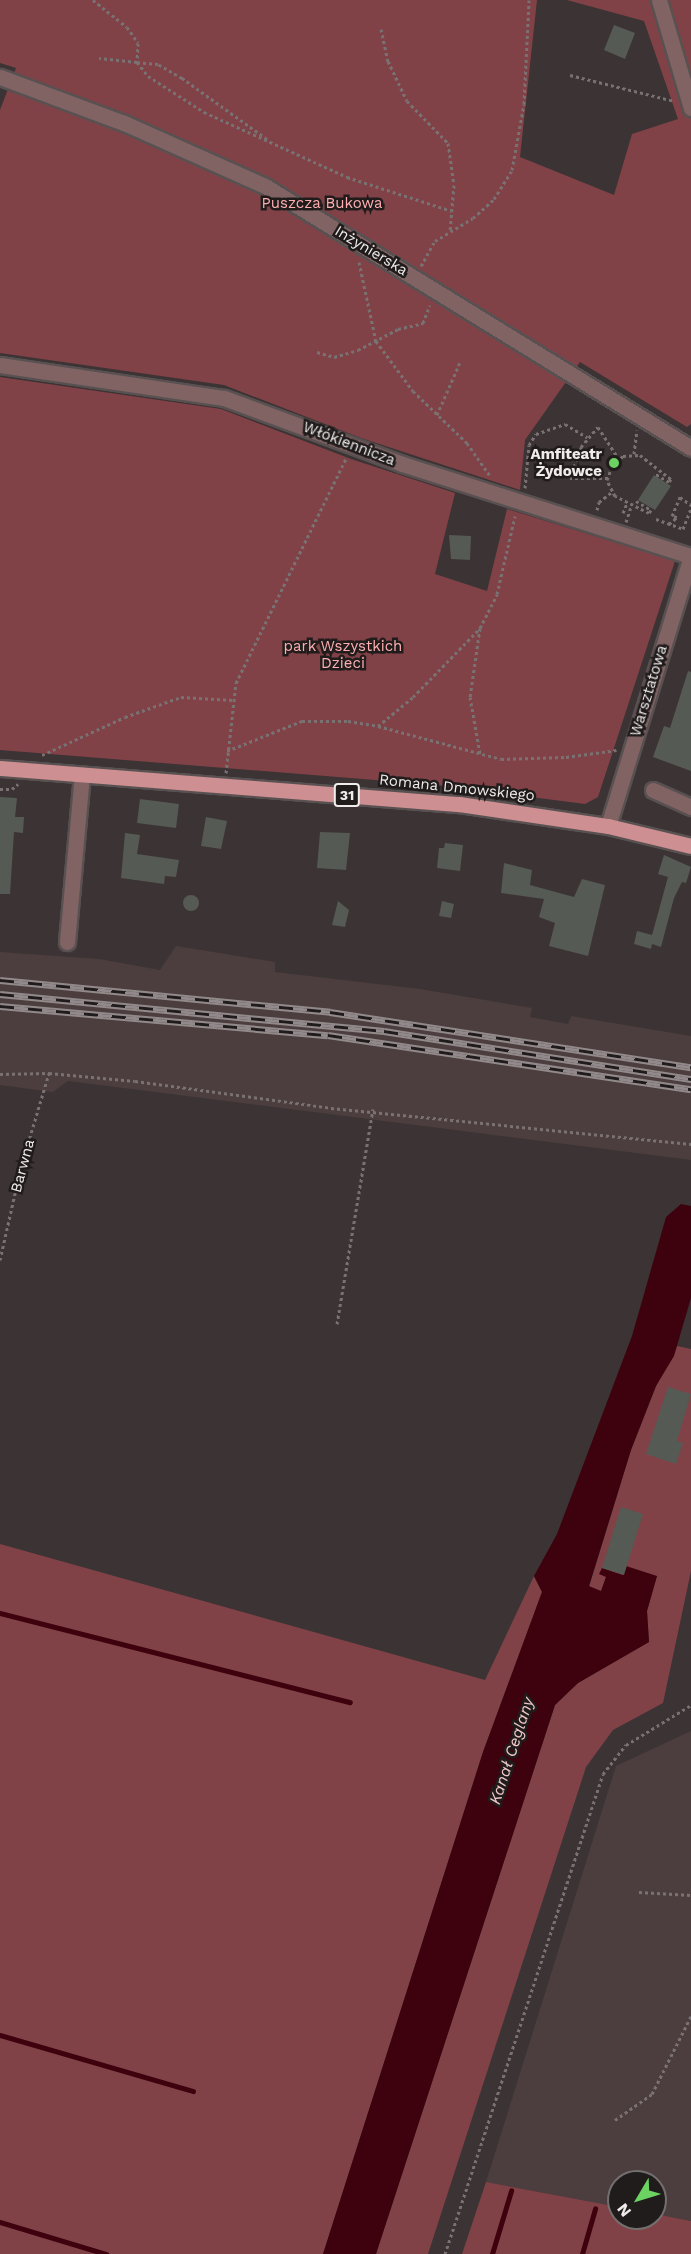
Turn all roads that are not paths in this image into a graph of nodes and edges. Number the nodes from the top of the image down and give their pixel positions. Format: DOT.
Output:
graph roads {
  1 [pos="659,0"];
  2 [pos="0,77"];
  3 [pos="689,103"];
  4 [pos="0,365"];
  5 [pos="691,448"];
  6 [pos="691,557"];
  7 [pos="0,768"];
  8 [pos="82,775"];
  9 [pos="652,790"];
  10 [pos="691,807"];
  11 [pos="608,826"];
  12 [pos="691,846"];
  13 [pos="67,942"];
  1 -- 3 [label="street"];
  2 -- 5 [label="street, Inżynierska"];
  4 -- 6 [label="street, Włókiennicza"];
  6 -- 11 [label="street, Warsztatowa"];
  7 -- 8 [label="main road, Romana Dmowskiego / 31"];
  8 -- 11 [label="main road, Romana Dmowskiego / 31"];
  8 -- 13 [label="street"];
  9 -- 10 [label="street"];
  11 -- 12 [label="main road, Romana Dmowskiego / 31"];
}
